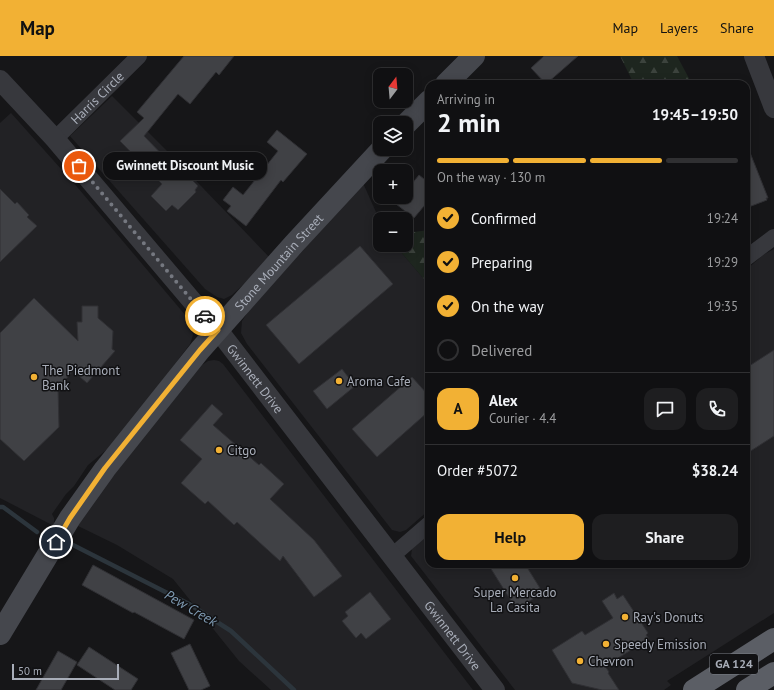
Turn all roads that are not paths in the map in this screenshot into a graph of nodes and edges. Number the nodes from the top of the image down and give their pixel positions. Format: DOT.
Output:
graph roads {
  1 [pos="139,56"];
  2 [pos="474,56"];
  3 [pos="754,56"];
  4 [pos="0,80"];
  5 [pos="450,80"];
  6 [pos="425,105"];
  7 [pos="774,108"];
  8 [pos="413,117"];
  9 [pos="55,139"];
  10 [pos="376,156"];
  11 [pos="774,238"];
  12 [pos="750,255"];
  13 [pos="218,330"];
  14 [pos="425,527"];
  15 [pos="392,556"];
  16 [pos="0,634"];
  17 [pos="774,639"];
  18 [pos="774,673"];
  19 [pos="495,690"];
  20 [pos="694,690"];
  21 [pos="747,690"];
  1 -- 9 [label="street, Harris Circle"];
  2 -- 5 [label="main road"];
  3 -- 7 [label="street"];
  4 -- 9 [label="street, Gwinnett Drive"];
  6 -- 8 [label="main road"];
  9 -- 13 [label="street, Gwinnett Drive"];
  10 -- 13 [label="main road, Stone Mountain Street"];
  11 -- 12 [label="street"];
  13 -- 15 [label="street, Gwinnett Drive"];
  13 -- 16 [label="main road, Stone Mountain Street"];
  14 -- 15 [label="street"];
  15 -- 19 [label="street, Gwinnett Drive"];
  17 -- 20 [label="highway, GA 124"];
  18 -- 21 [label="highway, GA 124"];
}
